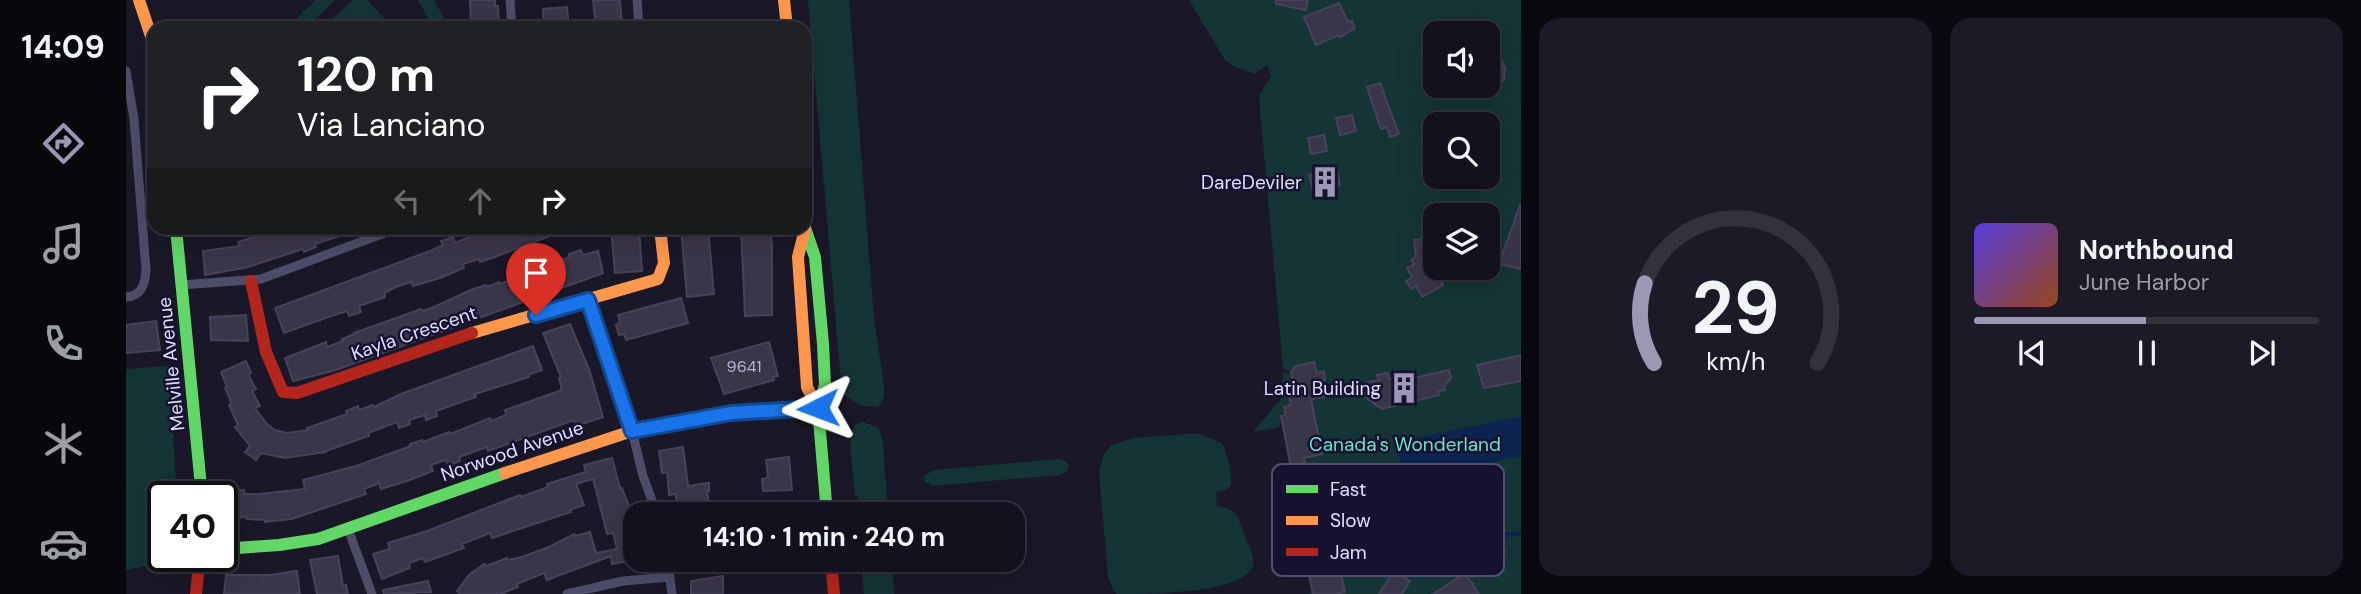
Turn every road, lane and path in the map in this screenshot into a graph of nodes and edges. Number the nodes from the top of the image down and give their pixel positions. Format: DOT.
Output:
graph roads {
  1 [pos="139,0"];
  2 [pos="510,0"];
  3 [pos="637,0"];
  4 [pos="784,0"];
  5 [pos="512,21"];
  6 [pos="638,21"];
  7 [pos="786,21"];
  8 [pos="147,24"];
  9 [pos="126,71"];
  10 [pos="177,235"];
  11 [pos="379,235"];
  12 [pos="661,235"];
  13 [pos="803,235"];
  14 [pos="807,235"];
  15 [pos="251,281"];
  16 [pos="181,285"];
  17 [pos="126,297"];
  18 [pos="588,300"];
  19 [pos="818,408"];
  20 [pos="632,431"];
  21 [pos="201,481"];
  22 [pos="653,502"];
  23 [pos="826,502"];
  24 [pos="348,529"];
  25 [pos="238,548"];
  26 [pos="198,572"];
  27 [pos="669,572"];
  28 [pos="832,572"];
  29 [pos="670,577"];
  30 [pos="196,594"];
  31 [pos="372,594"];
  32 [pos="567,594"];
  33 [pos="672,594"];
  34 [pos="834,594"];
  1 -- 8 [label="street"];
  2 -- 5 [label="street"];
  3 -- 6 [label="street"];
  4 -- 7 [label="street"];
  9 -- 17 [label="street"];
  10 -- 16 [label="street, Melville Avenue"];
  11 -- 15 [label="street"];
  12 -- 18 [label="street, Kayla Crescent"];
  13 -- 19 [label="street"];
  14 -- 19 [label="street"];
  15 -- 16 [label="street"];
  15 -- 18 [label="street, Kayla Crescent"];
  16 -- 21 [label="street, Melville Avenue"];
  18 -- 20 [label="street"];
  19 -- 20 [label="street, Norwood Avenue"];
  19 -- 23 [label="street"];
  20 -- 22 [label="street"];
  20 -- 24 [label="street, Norwood Avenue"];
  24 -- 25 [label="street, Norwood Avenue"];
  24 -- 31 [label="street"];
  26 -- 30 [label="street"];
  27 -- 29 [label="street"];
  28 -- 34 [label="street"];
  29 -- 32 [label="street"];
  29 -- 33 [label="street"];
}
